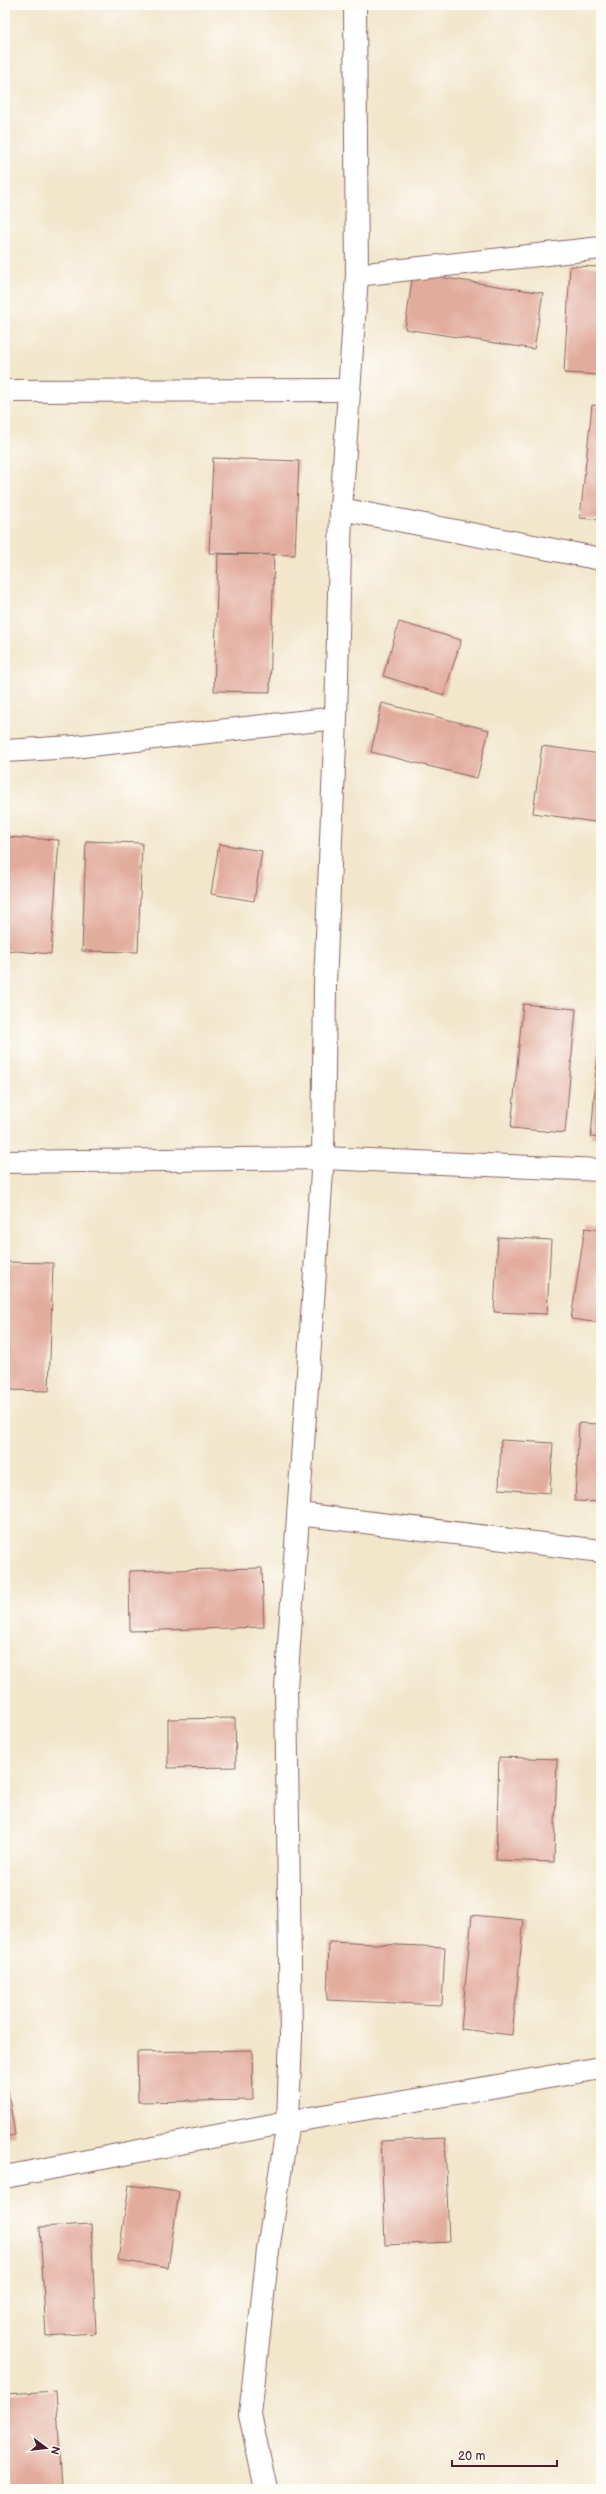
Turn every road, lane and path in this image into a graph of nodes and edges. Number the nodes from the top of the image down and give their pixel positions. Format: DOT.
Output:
graph roads {
  1 [pos="355,5"];
  2 [pos="601,248"];
  3 [pos="357,275"];
  4 [pos="348,390"];
  5 [pos="5,391"];
  6 [pos="341,509"];
  7 [pos="601,559"];
  8 [pos="336,718"];
  9 [pos="5,751"];
  10 [pos="323,1158"];
  11 [pos="5,1162"];
  12 [pos="601,1170"];
  13 [pos="299,1514"];
  14 [pos="601,1551"];
  15 [pos="601,2068"];
  16 [pos="288,2122"];
  17 [pos="5,2177"];
  18 [pos="266,2489"];
  1 -- 3 [label="street"];
  2 -- 3 [label="street"];
  3 -- 4 [label="street"];
  4 -- 5 [label="street"];
  4 -- 6 [label="street"];
  6 -- 7 [label="street"];
  6 -- 8 [label="street"];
  8 -- 9 [label="street"];
  8 -- 10 [label="street"];
  10 -- 11 [label="street"];
  10 -- 12 [label="street"];
  10 -- 13 [label="street"];
  13 -- 14 [label="street"];
  13 -- 16 [label="street"];
  15 -- 16 [label="street"];
  16 -- 17 [label="street"];
  16 -- 18 [label="street"];
}
